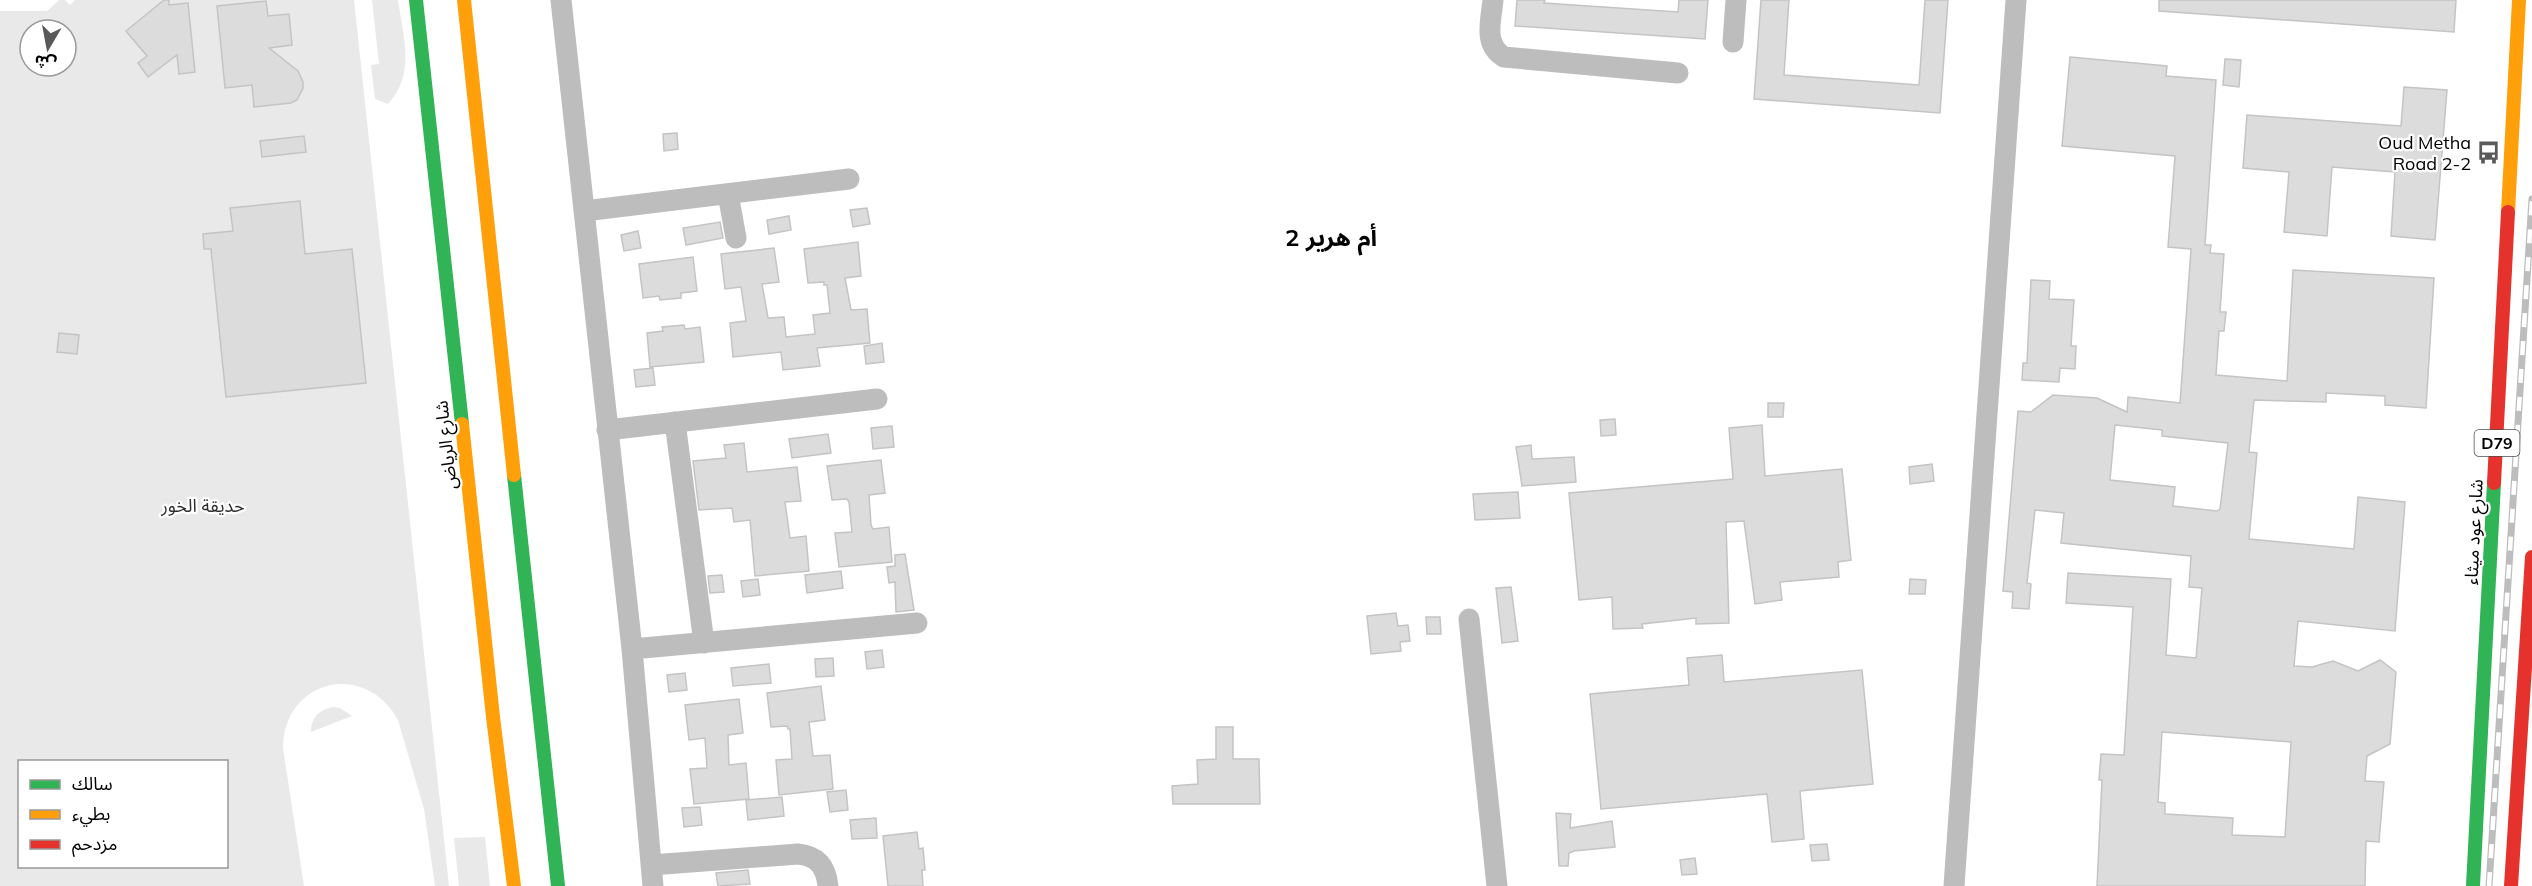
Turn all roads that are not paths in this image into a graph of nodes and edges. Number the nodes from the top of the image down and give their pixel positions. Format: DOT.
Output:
graph roads {
  1 [pos="416,0"];
  2 [pos="464,0"];
  3 [pos="561,0"];
  4 [pos="1493,0"];
  5 [pos="1736,0"];
  6 [pos="2016,0"];
  7 [pos="2519,0"];
  8 [pos="1733,42"];
  9 [pos="1678,73"];
  10 [pos="849,179"];
  11 [pos="728,194"];
  12 [pos="584,211"];
  13 [pos="736,238"];
  14 [pos="878,399"];
  15 [pos="675,422"];
  16 [pos="608,430"];
  17 [pos="2532,557"];
  18 [pos="1469,619"];
  19 [pos="917,622"];
  20 [pos="704,643"];
  21 [pos="632,649"];
  22 [pos="2514,834"];
  23 [pos="2532,851"];
  24 [pos="651,865"];
  25 [pos="514,886"];
  26 [pos="558,886"];
  27 [pos="653,886"];
  28 [pos="828,886"];
  29 [pos="1497,886"];
  30 [pos="1954,886"];
  31 [pos="2473,886"];
  32 [pos="2511,886"];
  1 -- 25 [label="main road, شارع الرياض"];
  2 -- 26 [label="main road"];
  3 -- 12 [label="street"];
  4 -- 9 [label="street"];
  5 -- 8 [label="street"];
  6 -- 30 [label="street"];
  7 -- 31 [label="main road, شارع عود ميثاء / D79"];
  10 -- 11 [label="street"];
  11 -- 12 [label="street"];
  11 -- 13 [label="street"];
  12 -- 16 [label="street"];
  14 -- 15 [label="street"];
  15 -- 16 [label="street"];
  15 -- 20 [label="street"];
  16 -- 21 [label="street"];
  17 -- 22 [label="main road"];
  18 -- 29 [label="street"];
  19 -- 20 [label="street"];
  20 -- 21 [label="street"];
  21 -- 24 [label="street"];
  22 -- 23 [label="street"];
  22 -- 32 [label="main road"];
  24 -- 27 [label="street"];
  24 -- 28 [label="street"];
}
